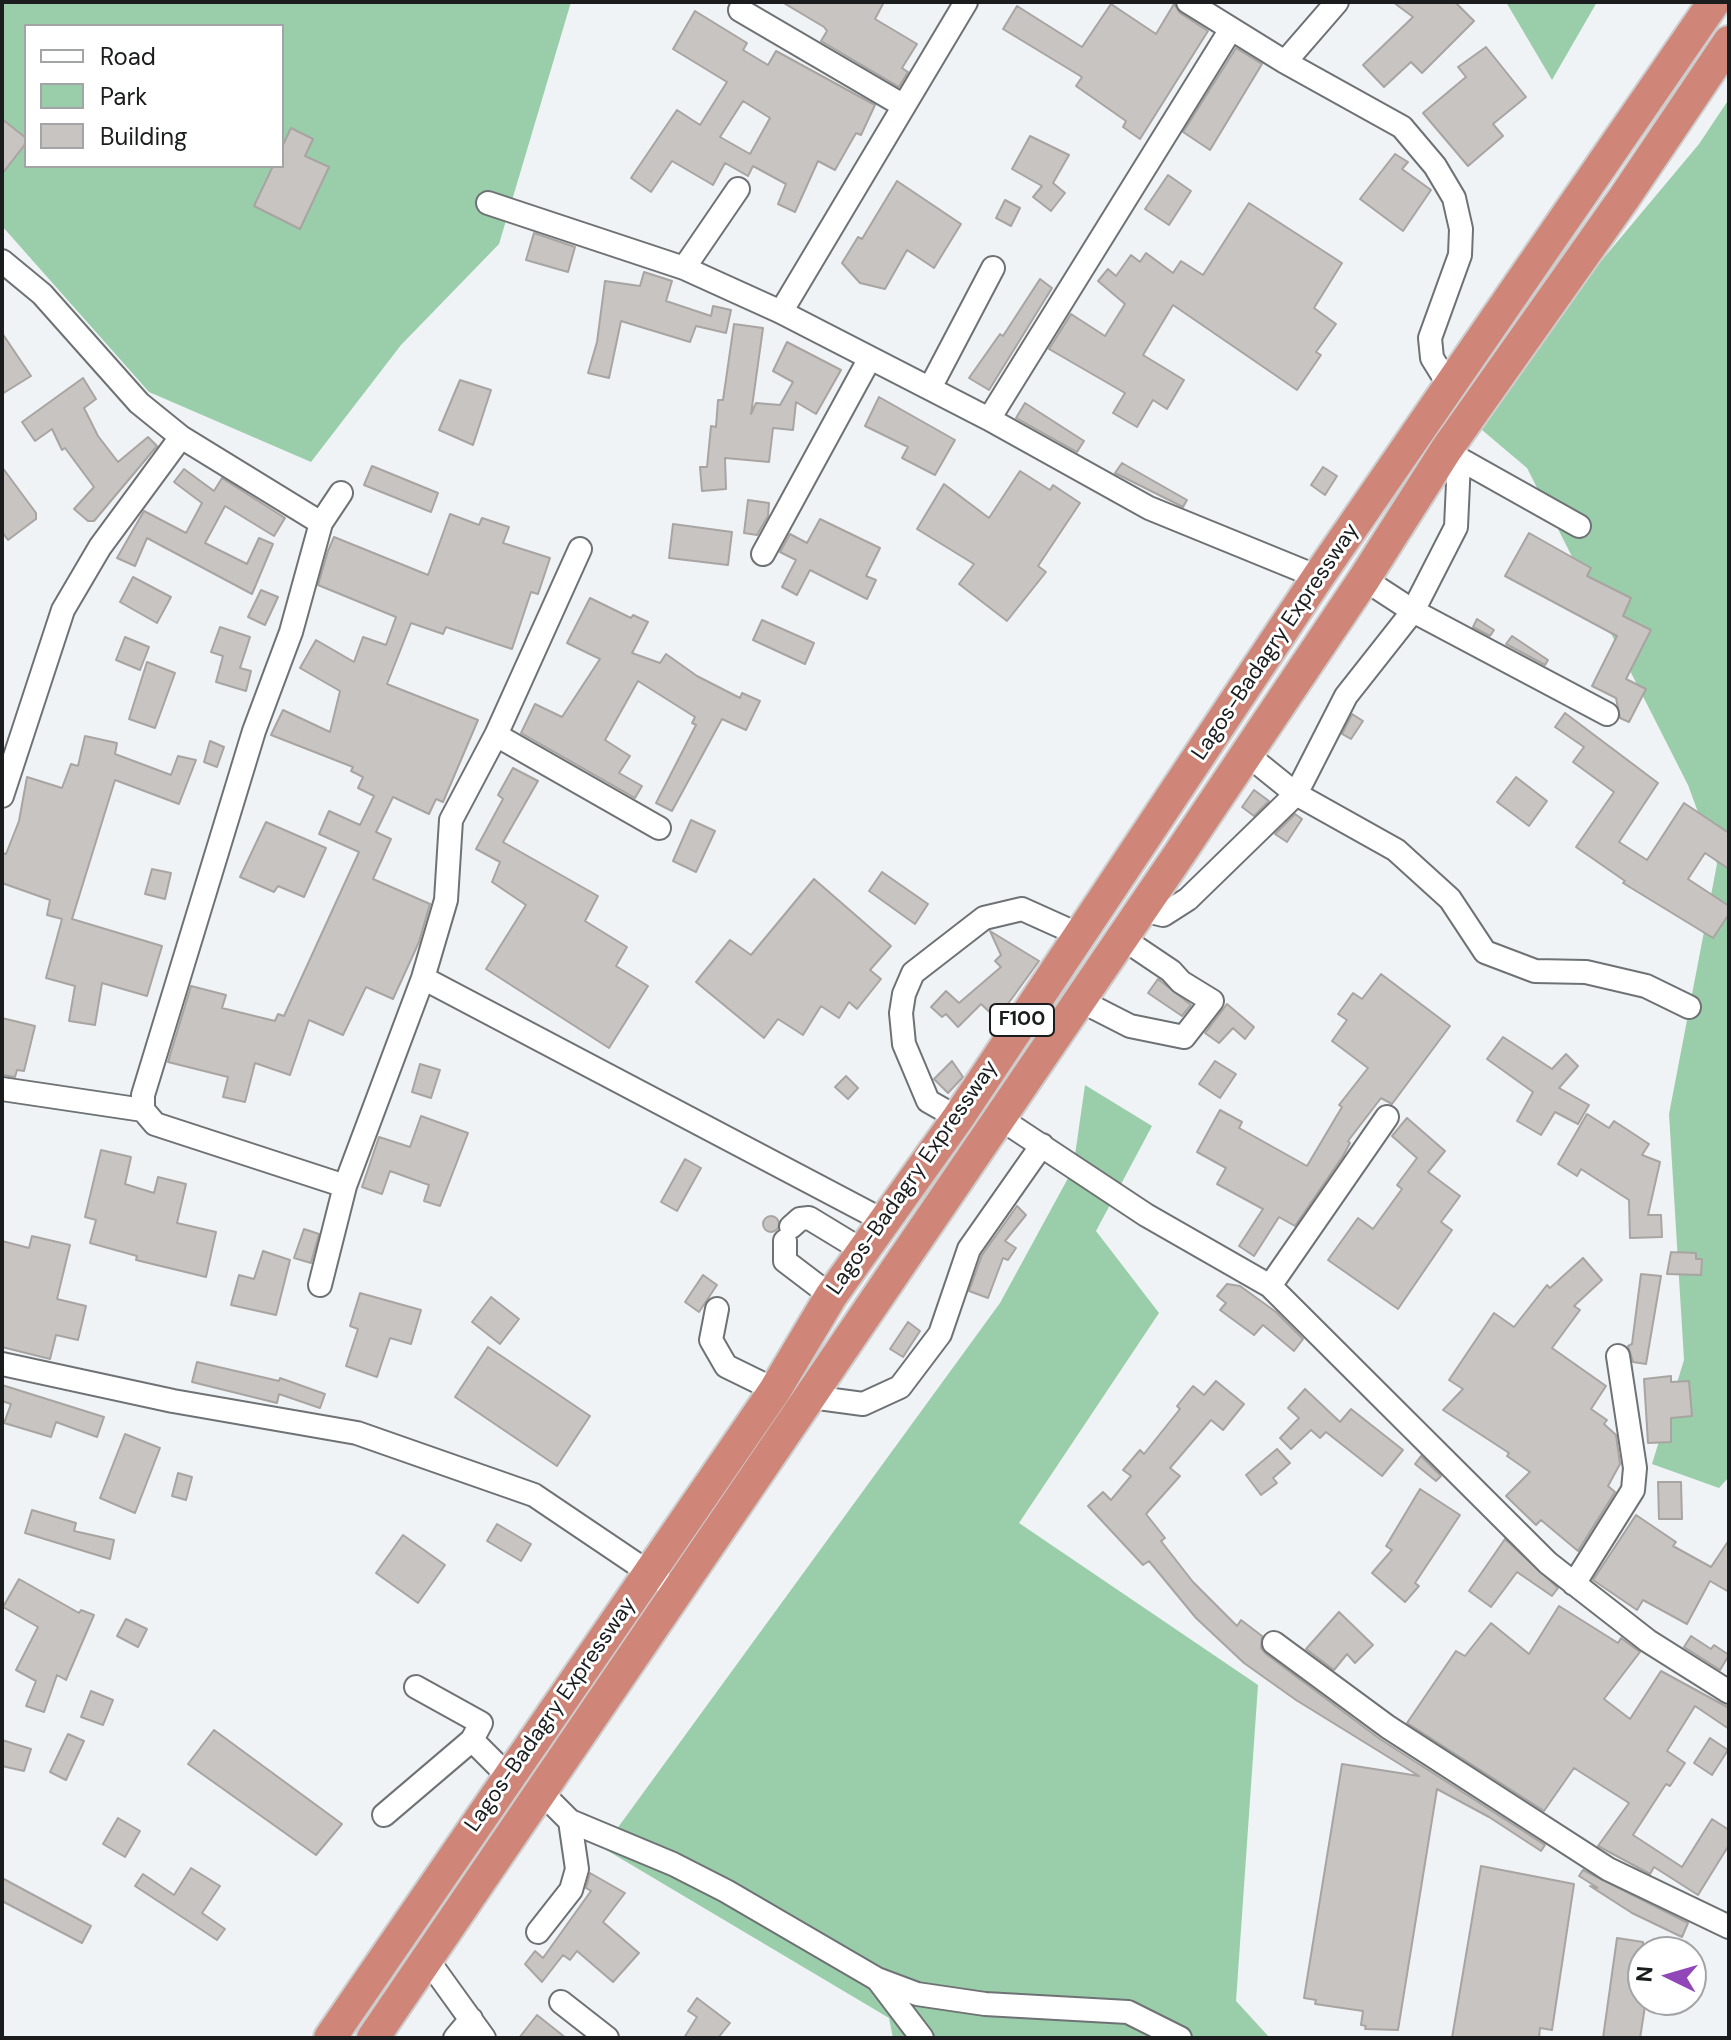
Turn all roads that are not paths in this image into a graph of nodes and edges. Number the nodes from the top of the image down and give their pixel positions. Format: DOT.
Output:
graph roads {
  1 [pos="966,2"];
  2 [pos="1188,2"];
  3 [pos="1337,2"];
  4 [pos="1714,2"];
  5 [pos="740,10"];
  6 [pos="1231,29"];
  7 [pos="1729,42"];
  8 [pos="1285,62"];
  9 [pos="904,106"];
  10 [pos="738,189"];
  11 [pos="488,203"];
  12 [pos="2,261"];
  13 [pos="684,268"];
  14 [pos="993,268"];
  15 [pos="781,312"];
  16 [pos="870,358"];
  17 [pos="1450,387"];
  18 [pos="930,388"];
  19 [pos="989,419"];
  20 [pos="181,437"];
  21 [pos="1452,456"];
  22 [pos="341,493"];
  23 [pos="321,523"];
  24 [pos="1579,526"];
  25 [pos="580,549"];
  26 [pos="763,554"];
  27 [pos="1318,577"];
  28 [pos="1364,579"];
  29 [pos="1413,611"];
  30 [pos="1607,714"];
  31 [pos="496,735"];
  32 [pos="1244,752"];
  33 [pos="1296,794"];
  34 [pos="2,796"];
  35 [pos="659,828"];
  36 [pos="1139,909"];
  37 [pos="1082,936"];
  38 [pos="1122,938"];
  39 [pos="423,978"];
  40 [pos="1079,1000"];
  41 [pos="1689,1007"];
  42 [pos="2,1089"];
  43 [pos="143,1110"];
  44 [pos="998,1117"];
  45 [pos="1387,1117"];
  46 [pos="958,1118"];
  47 [pos="1042,1145"];
  48 [pos="345,1186"];
  49 [pos="884,1221"];
  50 [pos="865,1252"];
  51 [pos="320,1285"];
  52 [pos="1270,1286"];
  53 [pos="831,1296"];
  54 [pos="717,1309"];
  55 [pos="1618,1356"];
  56 [pos="2,1364"];
  57 [pos="775,1390"];
  58 [pos="811,1397"];
  59 [pos="649,1573"];
  60 [pos="1574,1584"];
  61 [pos="678,1592"];
  62 [pos="1274,1643"];
  63 [pos="416,1687"];
  64 [pos="1729,1692"];
  65 [pos="472,1740"];
  66 [pos="509,1777"];
  67 [pos="541,1792"];
  68 [pos="384,1815"];
  69 [pos="570,1821"];
  70 [pos="1729,1927"];
  71 [pos="538,1932"];
  72 [pos="427,1959"];
  73 [pos="877,1979"];
  74 [pos="561,2002"];
  75 [pos="478,2029"];
  76 [pos="330,2038"];
  77 [pos="373,2038"];
  78 [pos="455,2038"];
  79 [pos="607,2038"];
  80 [pos="922,2038"];
  81 [pos="1180,2038"];
  1 -- 9 [label="street"];
  2 -- 6 [label="street"];
  3 -- 8 [label="street"];
  4 -- 17 [label="highway, Lagos-Badagry Expressway / F100"];
  5 -- 9 [label="street"];
  6 -- 8 [label="street"];
  6 -- 19 [label="street"];
  7 -- 21 [label="highway, Lagos-Badagry Expressway / F100"];
  8 -- 17 [label="street"];
  9 -- 15 [label="street"];
  10 -- 13 [label="street"];
  11 -- 13 [label="street"];
  12 -- 20 [label="street"];
  13 -- 15 [label="street"];
  14 -- 18 [label="street"];
  15 -- 16 [label="street"];
  16 -- 18 [label="street"];
  16 -- 26 [label="street"];
  17 -- 27 [label="highway, Lagos-Badagry Expressway / F100"];
  18 -- 19 [label="street"];
  19 -- 27 [label="street"];
  20 -- 23 [label="street"];
  20 -- 34 [label="street"];
  21 -- 24 [label="street"];
  21 -- 28 [label="highway, Lagos-Badagry Expressway / F100"];
  21 -- 29 [label="street"];
  22 -- 23 [label="street"];
  23 -- 43 [label="street"];
  25 -- 31 [label="street"];
  27 -- 37 [label="highway, Lagos-Badagry Expressway / F100"];
  28 -- 29 [label="street"];
  28 -- 32 [label="highway, Lagos-Badagry Expressway / F100"];
  29 -- 30 [label="street"];
  29 -- 33 [label="street"];
  31 -- 35 [label="street"];
  31 -- 39 [label="street"];
  32 -- 33 [label="street"];
  32 -- 36 [label="highway, Lagos-Badagry Expressway / F100"];
  33 -- 36 [label="street"];
  33 -- 41 [label="street"];
  36 -- 38 [label="highway, Lagos-Badagry Expressway / F100"];
  37 -- 46 [label="highway, Lagos-Badagry Expressway / F100"];
  37 -- 46 [label="street"];
  38 -- 40 [label="highway, Lagos-Badagry Expressway / F100"];
  38 -- 40 [label="street"];
  39 -- 48 [label="street"];
  39 -- 49 [label="street"];
  40 -- 44 [label="highway, Lagos-Badagry Expressway / F100"];
  42 -- 43 [label="street"];
  43 -- 48 [label="street"];
  44 -- 47 [label="street"];
  44 -- 58 [label="highway, Lagos-Badagry Expressway / F100"];
  45 -- 52 [label="street"];
  46 -- 49 [label="highway, Lagos-Badagry Expressway / F100"];
  47 -- 52 [label="street"];
  47 -- 58 [label="street"];
  48 -- 51 [label="street"];
  49 -- 50 [label="highway, Lagos-Badagry Expressway / F100"];
  50 -- 53 [label="highway, Lagos-Badagry Expressway / F100"];
  50 -- 53 [label="street"];
  52 -- 60 [label="street"];
  53 -- 57 [label="highway, Lagos-Badagry Expressway / F100"];
  54 -- 57 [label="street"];
  55 -- 60 [label="street"];
  56 -- 59 [label="street"];
  57 -- 59 [label="highway, Lagos-Badagry Expressway / F100"];
  58 -- 61 [label="highway, Lagos-Badagry Expressway / F100"];
  59 -- 61 [label="street"];
  59 -- 66 [label="highway, Lagos-Badagry Expressway / F100"];
  60 -- 64 [label="street"];
  61 -- 67 [label="highway, Lagos-Badagry Expressway / F100"];
  62 -- 70 [label="street"];
  63 -- 65 [label="street"];
  65 -- 66 [label="street"];
  65 -- 68 [label="street"];
  66 -- 76 [label="highway, Lagos-Badagry Expressway / F100"];
  67 -- 69 [label="street"];
  67 -- 72 [label="highway, Lagos-Badagry Expressway / F100"];
  69 -- 71 [label="street"];
  69 -- 73 [label="street"];
  72 -- 75 [label="street"];
  72 -- 77 [label="highway, Lagos-Badagry Expressway / F100"];
  73 -- 80 [label="street"];
  73 -- 81 [label="street"];
  74 -- 79 [label="street"];
  75 -- 78 [label="street"];
}
